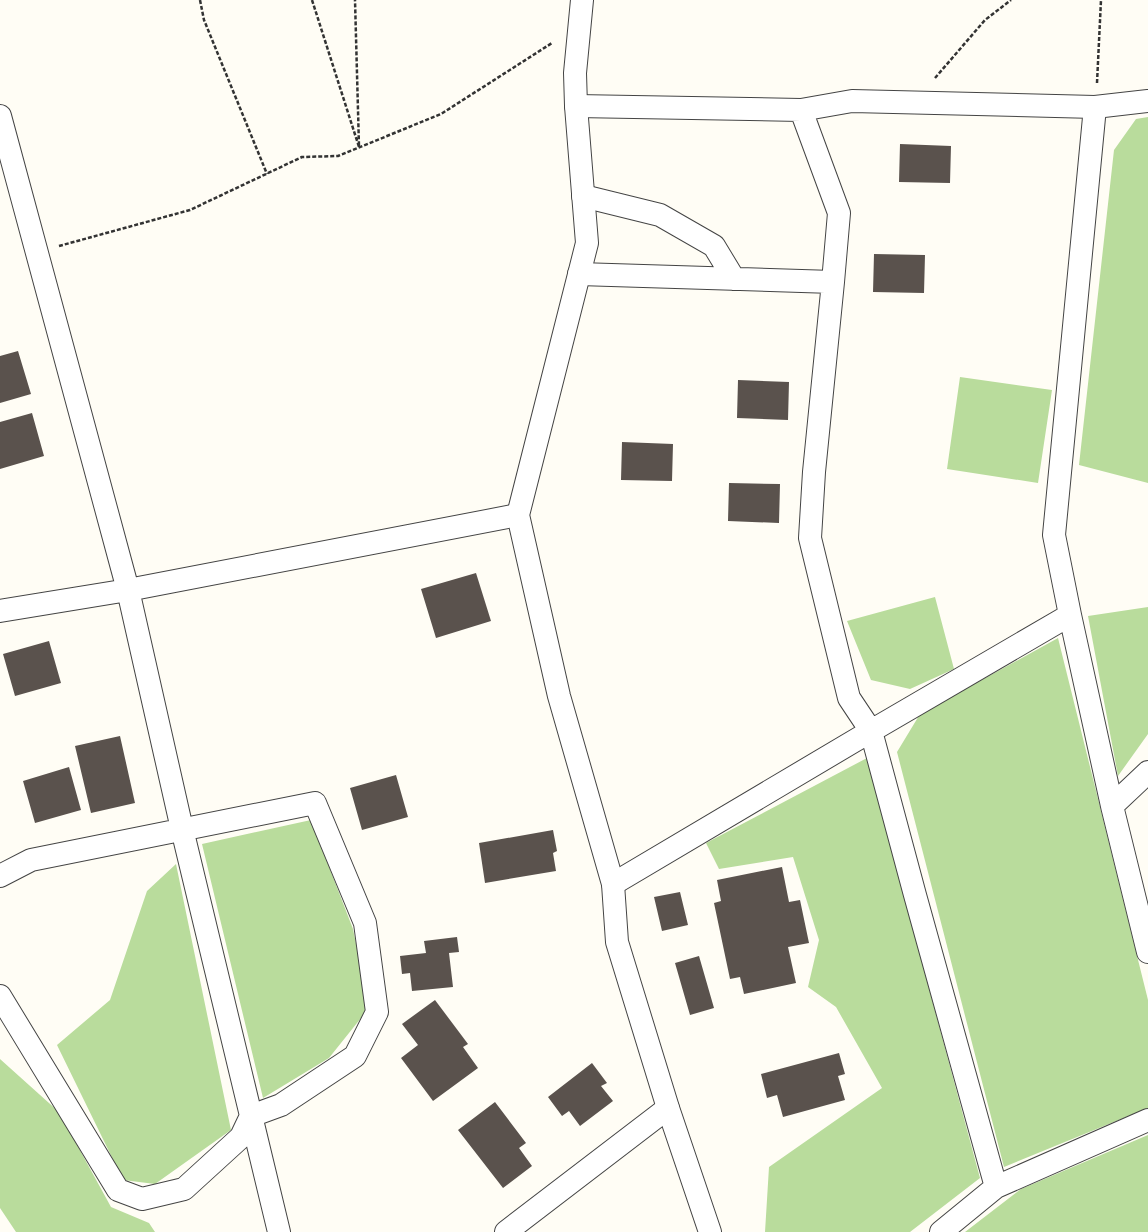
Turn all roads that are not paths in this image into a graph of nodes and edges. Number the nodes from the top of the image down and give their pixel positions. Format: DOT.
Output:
graph roads {
  1 [pos="582,0"];
  2 [pos="1148,101"];
  3 [pos="576,106"];
  4 [pos="1095,107"];
  5 [pos="800,110"];
  6 [pos="0,116"];
  7 [pos="583,196"];
  8 [pos="579,274"];
  9 [pos="734,279"];
  10 [pos="833,282"];
  11 [pos="518,515"];
  12 [pos="128,590"];
  13 [pos="0,611"];
  14 [pos="1070,615"];
  15 [pos="871,731"];
  16 [pos="1148,772"];
  17 [pos="1112,806"];
  18 [pos="182,829"];
  19 [pos="0,876"];
  20 [pos="613,884"];
  21 [pos="1148,952"];
  22 [pos="0,996"];
  23 [pos="668,1108"];
  24 [pos="251,1116"];
  25 [pos="1148,1120"];
  26 [pos="996,1188"];
  27 [pos="279,1232"];
  28 [pos="506,1232"];
  29 [pos="710,1232"];
  30 [pos="941,1232"];
  1 -- 3 [label="street"];
  2 -- 4 [label="street"];
  3 -- 5 [label="street"];
  3 -- 7 [label="street"];
  4 -- 5 [label="street"];
  4 -- 14 [label="street"];
  5 -- 10 [label="street"];
  6 -- 12 [label="street"];
  7 -- 8 [label="street"];
  7 -- 9 [label="street"];
  8 -- 9 [label="street"];
  8 -- 11 [label="street"];
  9 -- 10 [label="street"];
  10 -- 15 [label="street"];
  11 -- 12 [label="street"];
  11 -- 20 [label="street"];
  12 -- 13 [label="street"];
  12 -- 18 [label="street"];
  14 -- 15 [label="street"];
  14 -- 17 [label="street"];
  15 -- 20 [label="street"];
  15 -- 26 [label="street"];
  16 -- 17 [label="street"];
  17 -- 21 [label="street"];
  18 -- 19 [label="street"];
  18 -- 24 [label="street"];
  18 -- 24 [label="street"];
  20 -- 23 [label="street"];
  22 -- 24 [label="street"];
  23 -- 28 [label="street"];
  23 -- 29 [label="street"];
  24 -- 27 [label="street"];
  25 -- 26 [label="street"];
  26 -- 30 [label="street"];
}
